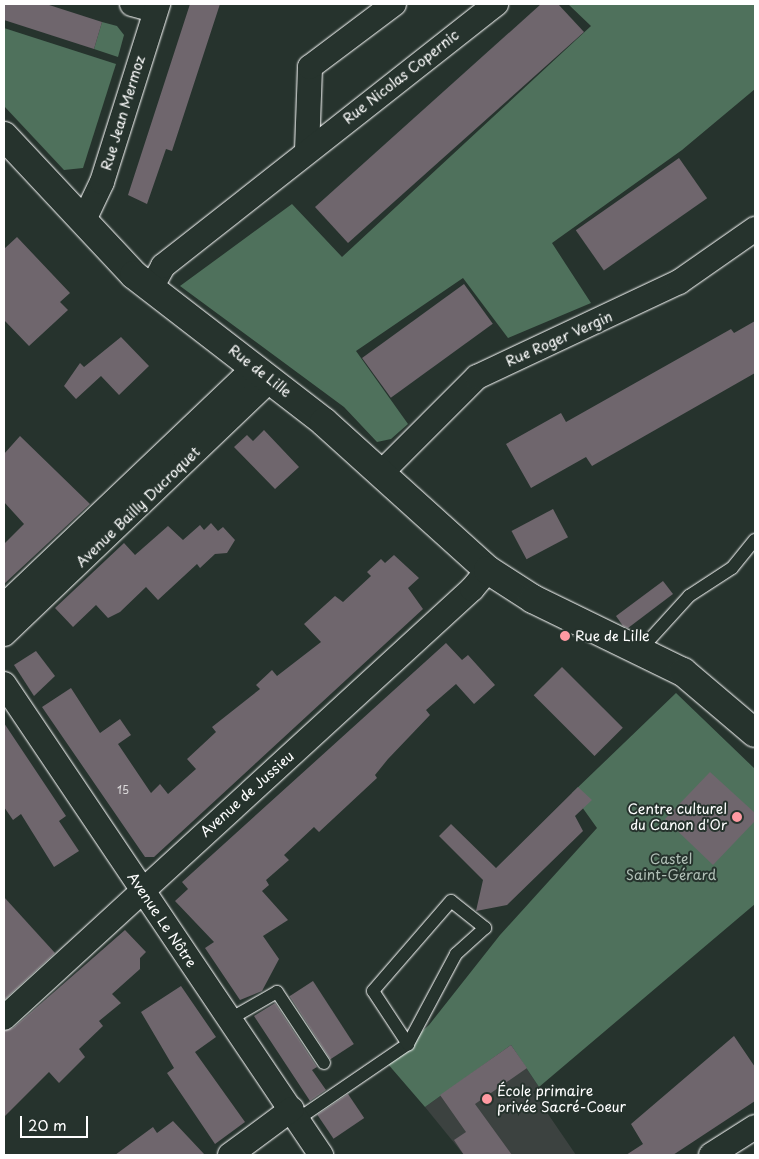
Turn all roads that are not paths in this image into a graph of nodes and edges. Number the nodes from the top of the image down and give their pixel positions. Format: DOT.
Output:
graph roads {
  1 [pos="394,4"];
  2 [pos="496,4"];
  3 [pos="148,6"];
  4 [pos="4,136"];
  5 [pos="307,150"];
  6 [pos="83,222"];
  7 [pos="755,229"];
  8 [pos="151,288"];
  9 [pos="263,373"];
  10 [pos="381,473"];
  11 [pos="755,540"];
  12 [pos="488,570"];
  13 [pos="4,606"];
  14 [pos="4,634"];
  15 [pos="641,649"];
  16 [pos="4,684"];
  17 [pos="755,733"];
  18 [pos="142,890"];
  19 [pos="4,1018"];
  20 [pos="230,1019"];
  21 [pos="408,1044"];
  22 [pos="324,1063"];
  23 [pos="295,1114"];
  24 [pos="755,1127"];
  25 [pos="230,1155"];
  26 [pos="321,1155"];
  27 [pos="711,1155"];
  1 -- 5 [label="street"];
  2 -- 5 [label="street, Rue Nicolas Copernic"];
  3 -- 6 [label="street, Rue Jean Mermoz"];
  4 -- 6 [label="street, Rue de Lille"];
  5 -- 8 [label="street, Rue Nicolas Copernic"];
  6 -- 8 [label="street, Rue de Lille"];
  7 -- 10 [label="street, Rue Roger Vergin"];
  8 -- 9 [label="street, Rue de Lille"];
  9 -- 10 [label="street, Rue de Lille"];
  9 -- 13 [label="street, Avenue Bailly Ducroquet"];
  9 -- 14 [label="street, Avenue Bailly Ducroquet"];
  10 -- 12 [label="street, Rue de Lille"];
  11 -- 15 [label="lane"];
  12 -- 15 [label="street, Rue de Lille"];
  12 -- 18 [label="street, Avenue de Jussieu"];
  15 -- 17 [label="street, Rue de Lille"];
  16 -- 18 [label="street, Avenue Le Nôtre"];
  18 -- 19 [label="street, Avenue de Jussieu"];
  18 -- 20 [label="street, Avenue Le Nôtre"];
  20 -- 22 [label="lane"];
  20 -- 23 [label="street, Avenue Le Nôtre"];
  21 -- 21 [label="lane"];
  21 -- 23 [label="lane"];
  23 -- 25 [label="street"];
  23 -- 26 [label="street, Avenue Le Nôtre"];
  24 -- 27 [label="street"];
}
